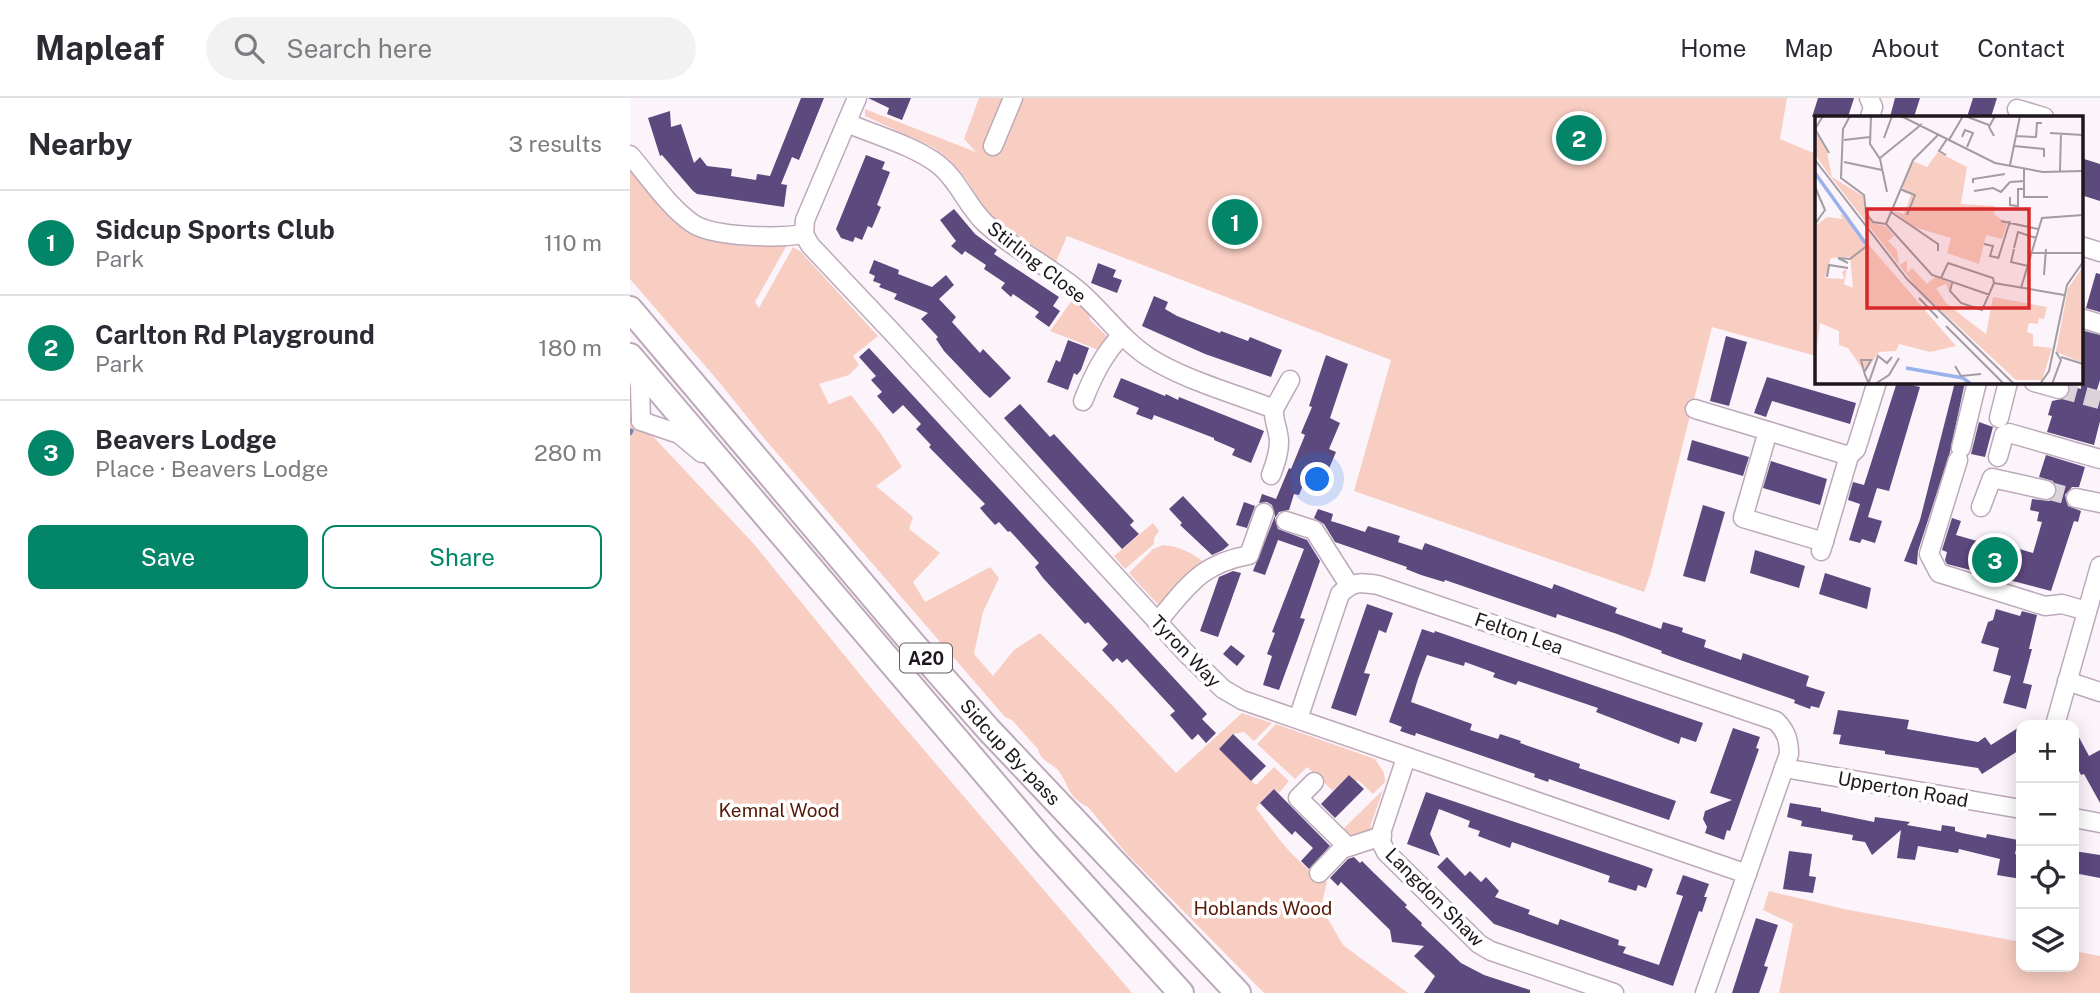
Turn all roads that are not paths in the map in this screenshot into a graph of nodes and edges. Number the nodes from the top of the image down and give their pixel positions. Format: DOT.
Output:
graph roads {
  1 [pos="857,98"];
  2 [pos="1013,98"];
  3 [pos="1869,98"];
  4 [pos="2017,108"];
  5 [pos="1870,116"];
  6 [pos="2041,116"];
  7 [pos="847,123"];
  8 [pos="993,146"];
  9 [pos="630,155"];
  10 [pos="804,234"];
  11 [pos="2082,246"];
  12 [pos="2100,252"];
  13 [pos="630,309"];
  14 [pos="2082,318"];
  15 [pos="2100,324"];
  16 [pos="2082,330"];
  17 [pos="1121,336"];
  18 [pos="2100,336"];
  19 [pos="633,360"];
  20 [pos="1290,380"];
  21 [pos="1877,383"];
  22 [pos="1977,383"];
  23 [pos="2008,383"];
  24 [pos="2038,383"];
  25 [pos="2059,388"];
  26 [pos="1083,401"];
  27 [pos="1274,408"];
  28 [pos="1695,409"];
  29 [pos="1999,418"];
  30 [pos="636,425"];
  31 [pos="1768,432"];
  32 [pos="1849,456"];
  33 [pos="1998,457"];
  34 [pos="2100,459"];
  35 [pos="1270,475"];
  36 [pos="735,480"];
  37 [pos="2046,490"];
  38 [pos="2076,498"];
  39 [pos="2100,503"];
  40 [pos="1981,507"];
  41 [pos="1264,513"];
  42 [pos="1286,521"];
  43 [pos="2100,566"];
  44 [pos="1349,585"];
  45 [pos="2087,611"];
  46 [pos="1157,622"];
  47 [pos="2067,681"];
  48 [pos="2100,692"];
  49 [pos="1298,719"];
  50 [pos="2056,720"];
  51 [pos="1406,758"];
  52 [pos="1784,768"];
  53 [pos="1314,782"];
  54 [pos="2016,808"];
  55 [pos="2079,819"];
  56 [pos="2100,822"];
  57 [pos="1382,836"];
  58 [pos="1348,847"];
  59 [pos="1319,873"];
  60 [pos="1747,874"];
  61 [pos="1181,993"];
  62 [pos="1238,993"];
  63 [pos="1614,993"];
  64 [pos="1705,993"];
  1 -- 7 [label="street"];
  2 -- 8 [label="street"];
  3 -- 5 [label="street"];
  4 -- 6 [label="street"];
  7 -- 10 [label="street"];
  7 -- 17 [label="street, Stirling Close"];
  9 -- 10 [label="street"];
  10 -- 46 [label="street, Tyron Way"];
  11 -- 12 [label="street"];
  13 -- 62 [label="highway, Sidcup By-pass / A20"];
  14 -- 15 [label="street"];
  16 -- 18 [label="street"];
  17 -- 26 [label="street"];
  17 -- 27 [label="street, Stirling Close"];
  19 -- 30 [label="street"];
  19 -- 36 [label="highway, Sidcup By-pass / A20"];
  20 -- 27 [label="street"];
  21 -- 32 [label="street"];
  22 -- 45 [label="street"];
  23 -- 29 [label="street"];
  24 -- 25 [label="street"];
  27 -- 35 [label="street"];
  28 -- 31 [label="street"];
  30 -- 36 [label="street"];
  31 -- 32 [label="street"];
  31 -- 32 [label="street"];
  33 -- 34 [label="street"];
  36 -- 61 [label="highway, Sidcup By-pass / A20"];
  37 -- 40 [label="street"];
  38 -- 39 [label="street"];
  41 -- 46 [label="street"];
  42 -- 44 [label="street"];
  43 -- 45 [label="street"];
  44 -- 49 [label="street"];
  44 -- 52 [label="street, Felton Lea"];
  45 -- 47 [label="street"];
  46 -- 49 [label="street, Tyron Way"];
  47 -- 48 [label="street"];
  47 -- 50 [label="street"];
  49 -- 51 [label="street, Tyron Way"];
  51 -- 57 [label="street, Langdon Shaw"];
  51 -- 60 [label="street, Tyron Way"];
  52 -- 54 [label="street, Upperton Road"];
  52 -- 60 [label="street"];
  53 -- 58 [label="street"];
  55 -- 56 [label="street"];
  57 -- 58 [label="street"];
  57 -- 63 [label="street, Langdon Shaw"];
  58 -- 59 [label="street"];
  60 -- 64 [label="street"];
}
